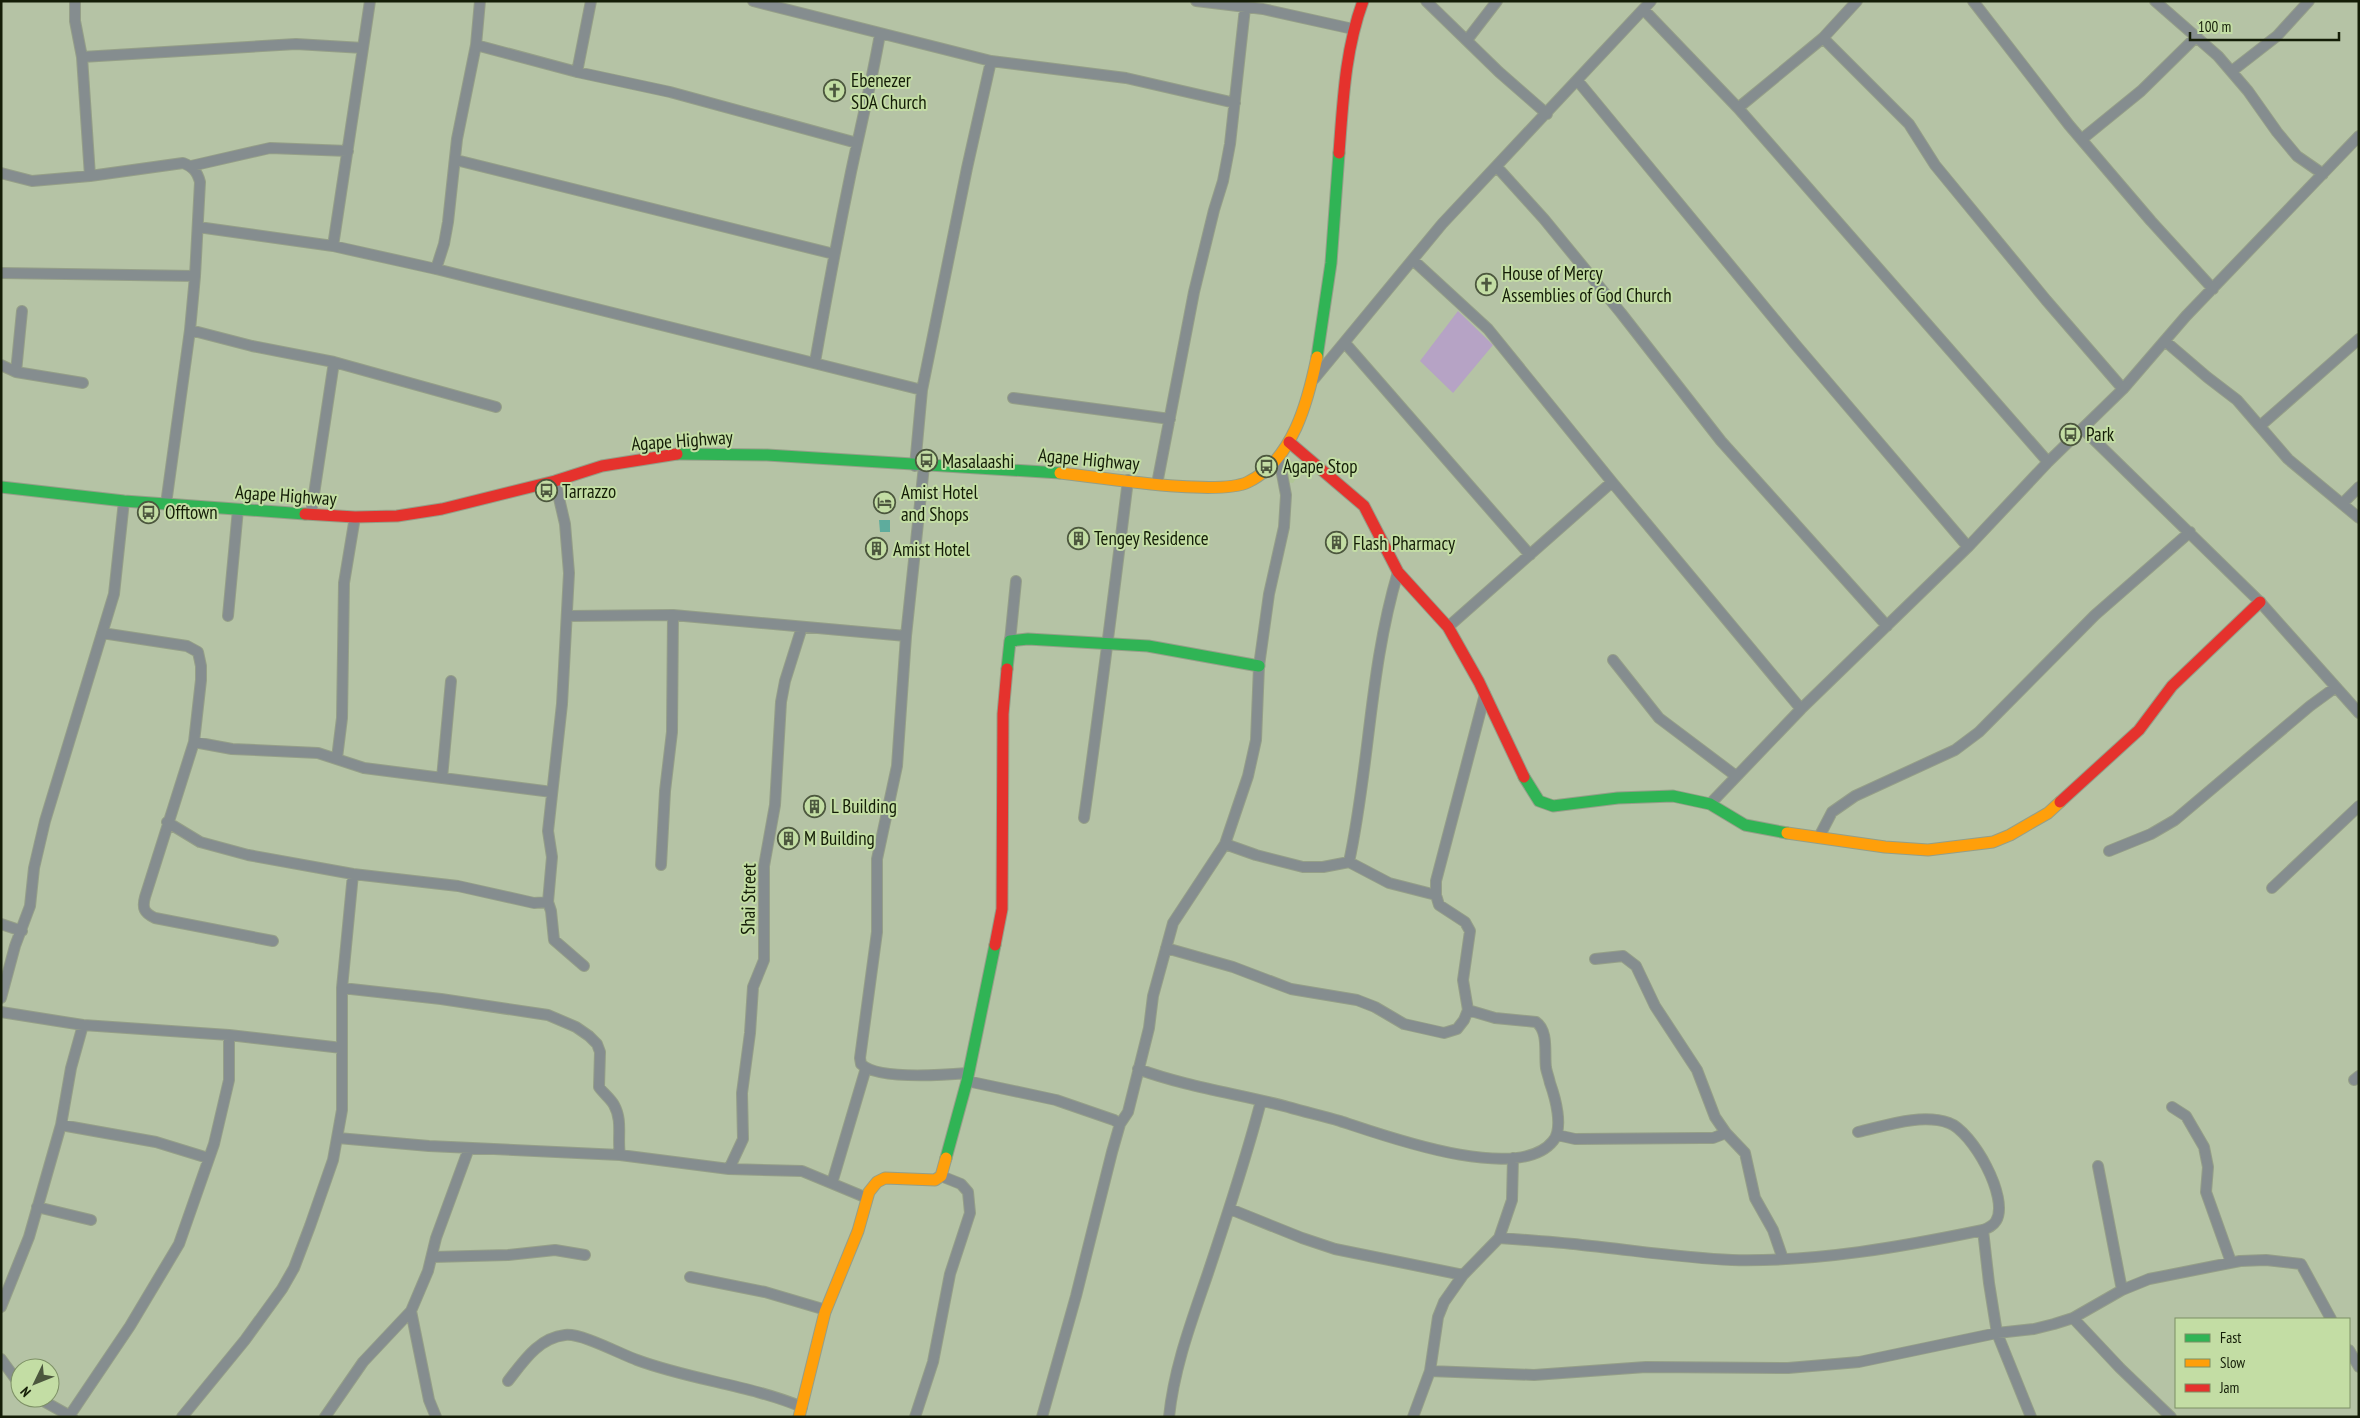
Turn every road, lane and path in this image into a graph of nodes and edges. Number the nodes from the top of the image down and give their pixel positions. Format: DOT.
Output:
graph roads {
  1 [pos="75,1"];
  2 [pos="370,1"];
  3 [pos="480,1"];
  4 [pos="591,1"];
  5 [pos="753,1"];
  6 [pos="1196,1"];
  7 [pos="1363,1"];
  8 [pos="1426,1"];
  9 [pos="1497,1"];
  10 [pos="1651,1"];
  11 [pos="1857,1"];
  12 [pos="1973,1"];
  13 [pos="2155,1"];
  14 [pos="2309,1"];
  15 [pos="1245,8"];
  16 [pos="1644,10"];
  17 [pos="1353,29"];
  18 [pos="880,34"];
  19 [pos="2197,36"];
  20 [pos="1823,38"];
  21 [pos="1467,40"];
  22 [pos="476,45"];
  23 [pos="363,48"];
  24 [pos="82,57"];
  25 [pos="992,61"];
  26 [pos="2232,71"];
  27 [pos="577,72"];
  28 [pos="1577,80"];
  29 [pos="1235,103"];
  30 [pos="1738,108"];
  31 [pos="1547,114"];
  32 [pos="2359,136"];
  33 [pos="2082,139"];
  34 [pos="857,143"];
  35 [pos="348,151"];
  36 [pos="456,160"];
  37 [pos="191,166"];
  38 [pos="1497,167"];
  39 [pos="1,173"];
  40 [pos="2323,174"];
  41 [pos="90,176"];
  42 [pos="198,227"];
  43 [pos="333,246"];
  44 [pos="834,254"];
  45 [pos="1413,260"];
  46 [pos="436,269"];
  47 [pos="1,273"];
  48 [pos="195,276"];
  49 [pos="2213,289"];
  50 [pos="22,311"];
  51 [pos="190,330"];
  52 [pos="2359,339"];
  53 [pos="2165,341"];
  54 [pos="1345,343"];
  55 [pos="334,362"];
  56 [pos="815,362"];
  57 [pos="1,365"];
  58 [pos="16,372"];
  59 [pos="1312,382"];
  60 [pos="82,383"];
  61 [pos="2123,389"];
  62 [pos="922,390"];
  63 [pos="1013,398"];
  64 [pos="496,407"];
  65 [pos="1170,418"];
  66 [pos="2260,426"];
  67 [pos="2083,429"];
  68 [pos="1289,442"];
  69 [pos="1279,458"];
  70 [pos="2048,462"];
  71 [pos="920,466"];
  72 [pos="1128,480"];
  73 [pos="555,481"];
  74 [pos="1612,482"];
  75 [pos="1158,484"];
  76 [pos="1,486"];
  77 [pos="2359,487"];
  78 [pos="124,501"];
  79 [pos="2343,503"];
  80 [pos="166,504"];
  81 [pos="238,509"];
  82 [pos="311,514"];
  83 [pos="355,517"];
  84 [pos="2359,518"];
  85 [pos="2190,532"];
  86 [pos="1968,547"];
  87 [pos="1530,555"];
  88 [pos="1398,572"];
  89 [pos="1016,581"];
  90 [pos="2260,602"];
  91 [pos="673,615"];
  92 [pos="228,616"];
  93 [pos="568,616"];
  94 [pos="1887,626"];
  95 [pos="802,627"];
  96 [pos="1448,627"];
  97 [pos="102,633"];
  98 [pos="906,636"];
  99 [pos="1010,641"];
  100 [pos="1109,644"];
  101 [pos="1613,660"];
  102 [pos="1259,666"];
  103 [pos="452,681"];
  104 [pos="2336,687"];
  105 [pos="1485,694"];
  106 [pos="1800,709"];
  107 [pos="2359,713"];
  108 [pos="194,742"];
  109 [pos="337,758"];
  110 [pos="1736,776"];
  111 [pos="442,778"];
  112 [pos="552,792"];
  113 [pos="1710,804"];
  114 [pos="2359,806"];
  115 [pos="1084,818"];
  116 [pos="167,822"];
  117 [pos="1819,837"];
  118 [pos="1225,844"];
  119 [pos="2109,851"];
  120 [pos="1349,862"];
  121 [pos="661,865"];
  122 [pos="353,874"];
  123 [pos="2272,888"];
  124 [pos="1436,895"];
  125 [pos="548,902"];
  126 [pos="1,924"];
  127 [pos="22,931"];
  128 [pos="273,941"];
  129 [pos="1166,948"];
  130 [pos="1595,959"];
  131 [pos="584,966"];
  132 [pos="342,988"];
  133 [pos="1,998"];
  134 [pos="1468,1010"];
  135 [pos="1,1012"];
  136 [pos="83,1025"];
  137 [pos="229,1035"];
  138 [pos="342,1048"];
  139 [pos="866,1068"];
  140 [pos="1138,1069"];
  141 [pos="967,1077"];
  142 [pos="1261,1101"];
  143 [pos="2172,1107"];
  144 [pos="1120,1124"];
  145 [pos="60,1126"];
  146 [pos="1858,1132"];
  147 [pos="1726,1134"];
  148 [pos="1557,1136"];
  149 [pos="338,1138"];
  150 [pos="469,1148"];
  151 [pos="620,1155"];
  152 [pos="208,1158"];
  153 [pos="1513,1158"];
  154 [pos="2098,1166"];
  155 [pos="728,1169"];
  156 [pos="941,1176"];
  157 [pos="832,1183"];
  158 [pos="867,1198"];
  159 [pos="37,1207"];
  160 [pos="1230,1209"];
  161 [pos="91,1220"];
  162 [pos="1984,1230"];
  163 [pos="1499,1238"];
  164 [pos="585,1255"];
  165 [pos="433,1257"];
  166 [pos="1783,1259"];
  167 [pos="2231,1262"];
  168 [pos="1463,1275"];
  169 [pos="690,1277"];
  170 [pos="2122,1290"];
  171 [pos="1,1306"];
  172 [pos="826,1310"];
  173 [pos="410,1311"];
  174 [pos="2073,1318"];
  175 [pos="2329,1318"];
  176 [pos="1997,1334"];
  177 [pos="2350,1352"];
  178 [pos="1,1359"];
  179 [pos="2359,1367"];
  180 [pos="10,1371"];
  181 [pos="1430,1371"];
  182 [pos="508,1381"];
  183 [pos="56,1408"];
  184 [pos="800,1412"];
  185 [pos="71,1416"];
  186 [pos="182,1417"];
  187 [pos="325,1417"];
  188 [pos="436,1417"];
  189 [pos="915,1417"];
  190 [pos="1042,1417"];
  191 [pos="1169,1417"];
  192 [pos="1414,1417"];
  193 [pos="2031,1417"];
  194 [pos="2171,1417"];
  1 -- 24 [label="street"];
  2 -- 23 [label="street"];
  3 -- 22 [label="street"];
  4 -- 27 [label="street"];
  5 -- 18 [label="street"];
  6 -- 15 [label="street"];
  7 -- 17 [label="street, Agape Highway"];
  8 -- 21 [label="street"];
  9 -- 21 [label="street"];
  10 -- 16 [label="street"];
  11 -- 20 [label="street"];
  12 -- 33 [label="street"];
  13 -- 19 [label="street"];
  14 -- 26 [label="street"];
  15 -- 17 [label="street"];
  15 -- 29 [label="street"];
  16 -- 28 [label="street"];
  16 -- 30 [label="street"];
  17 -- 59 [label="street, Agape Highway"];
  18 -- 25 [label="street"];
  18 -- 34 [label="street"];
  19 -- 26 [label="street"];
  19 -- 33 [label="street"];
  20 -- 30 [label="street"];
  20 -- 61 [label="street"];
  21 -- 31 [label="street"];
  22 -- 27 [label="street"];
  22 -- 36 [label="street"];
  23 -- 24 [label="street"];
  23 -- 35 [label="street"];
  24 -- 41 [label="street"];
  25 -- 29 [label="street"];
  25 -- 62 [label="street"];
  26 -- 40 [label="street"];
  27 -- 34 [label="street"];
  28 -- 31 [label="street"];
  28 -- 86 [label="street"];
  29 -- 65 [label="street"];
  30 -- 70 [label="street"];
  31 -- 38 [label="street"];
  32 -- 40 [label="street"];
  33 -- 49 [label="street"];
  34 -- 44 [label="street"];
  35 -- 37 [label="street"];
  35 -- 43 [label="street"];
  36 -- 44 [label="street"];
  36 -- 46 [label="street"];
  37 -- 41 [label="street"];
  37 -- 42 [label="street"];
  38 -- 45 [label="street"];
  38 -- 94 [label="street"];
  39 -- 41 [label="street"];
  40 -- 49 [label="street"];
  42 -- 43 [label="street"];
  42 -- 48 [label="street"];
  43 -- 46 [label="street"];
  44 -- 56 [label="street"];
  45 -- 54 [label="street"];
  45 -- 74 [label="street"];
  46 -- 56 [label="street"];
  47 -- 48 [label="street"];
  48 -- 51 [label="street"];
  49 -- 53 [label="street"];
  50 -- 58 [label="street"];
  51 -- 55 [label="street"];
  51 -- 80 [label="street"];
  52 -- 66 [label="street"];
  53 -- 61 [label="street"];
  53 -- 66 [label="street"];
  54 -- 59 [label="street"];
  54 -- 87 [label="street"];
  55 -- 64 [label="street"];
  55 -- 82 [label="street"];
  56 -- 62 [label="street"];
  57 -- 58 [label="street"];
  58 -- 60 [label="street"];
  59 -- 68 [label="street, Agape Highway"];
  61 -- 67 [label="street"];
  62 -- 71 [label="street"];
  63 -- 65 [label="street"];
  65 -- 75 [label="street"];
  66 -- 79 [label="street"];
  67 -- 70 [label="street"];
  67 -- 85 [label="street"];
  68 -- 69 [label="street, Agape Highway"];
  68 -- 88 [label="street"];
  69 -- 75 [label="street, Agape Highway"];
  69 -- 102 [label="street"];
  70 -- 86 [label="street"];
  71 -- 72 [label="street, Agape Highway"];
  71 -- 73 [label="street, Agape Highway"];
  71 -- 98 [label="street"];
  72 -- 75 [label="street, Agape Highway"];
  72 -- 100 [label="street"];
  73 -- 83 [label="street, Agape Highway"];
  73 -- 93 [label="street"];
  74 -- 87 [label="street"];
  74 -- 106 [label="street"];
  76 -- 78 [label="street, Agape Highway"];
  77 -- 79 [label="street"];
  78 -- 80 [label="street, Agape Highway"];
  78 -- 97 [label="street"];
  79 -- 84 [label="street"];
  80 -- 81 [label="street, Agape Highway"];
  81 -- 82 [label="street, Agape Highway"];
  81 -- 92 [label="street"];
  82 -- 83 [label="street, Agape Highway"];
  83 -- 109 [label="street"];
  85 -- 90 [label="street"];
  85 -- 117 [label="street"];
  86 -- 94 [label="street"];
  87 -- 96 [label="street"];
  88 -- 96 [label="street"];
  88 -- 120 [label="street"];
  89 -- 99 [label="street"];
  90 -- 104 [label="street"];
  90 -- 117 [label="street"];
  91 -- 93 [label="street"];
  91 -- 95 [label="street"];
  91 -- 121 [label="street"];
  93 -- 112 [label="street"];
  94 -- 106 [label="street"];
  95 -- 98 [label="street"];
  95 -- 155 [label="street, Shai Street"];
  96 -- 105 [label="street"];
  97 -- 108 [label="street"];
  97 -- 127 [label="street"];
  98 -- 139 [label="street"];
  99 -- 100 [label="street"];
  99 -- 141 [label="street"];
  100 -- 102 [label="street"];
  100 -- 115 [label="street"];
  101 -- 110 [label="street"];
  102 -- 118 [label="street"];
  103 -- 111 [label="street"];
  104 -- 107 [label="street"];
  104 -- 119 [label="street"];
  105 -- 113 [label="street"];
  105 -- 124 [label="street"];
  106 -- 110 [label="street"];
  108 -- 109 [label="street"];
  108 -- 116 [label="street"];
  109 -- 111 [label="street"];
  110 -- 113 [label="street"];
  111 -- 112 [label="street"];
  112 -- 125 [label="street"];
  113 -- 117 [label="street"];
  114 -- 123 [label="street"];
  116 -- 122 [label="street"];
  116 -- 128 [label="street"];
  118 -- 120 [label="street"];
  118 -- 129 [label="street"];
  120 -- 124 [label="street"];
  122 -- 125 [label="street"];
  122 -- 132 [label="street"];
  124 -- 134 [label="street"];
  125 -- 131 [label="street"];
  126 -- 127 [label="street"];
  127 -- 133 [label="street"];
  129 -- 134 [label="street"];
  129 -- 140 [label="street"];
  130 -- 147 [label="street"];
  132 -- 138 [label="street"];
  132 -- 151 [label="street"];
  134 -- 148 [label="street"];
  135 -- 136 [label="street"];
  136 -- 137 [label="street"];
  136 -- 145 [label="street"];
  137 -- 138 [label="street"];
  137 -- 152 [label="street"];
  138 -- 149 [label="street"];
  139 -- 141 [label="street"];
  139 -- 157 [label="street"];
  140 -- 142 [label="street"];
  140 -- 144 [label="street"];
  141 -- 144 [label="street"];
  141 -- 156 [label="street"];
  142 -- 153 [label="street"];
  142 -- 160 [label="street"];
  143 -- 167 [label="street"];
  144 -- 190 [label="street"];
  145 -- 152 [label="street"];
  145 -- 159 [label="street"];
  146 -- 162 [label="street"];
  147 -- 148 [label="street"];
  147 -- 166 [label="street"];
  148 -- 153 [label="street"];
  149 -- 150 [label="street"];
  149 -- 186 [label="street"];
  150 -- 151 [label="street"];
  150 -- 165 [label="street"];
  151 -- 155 [label="street"];
  152 -- 185 [label="street"];
  153 -- 163 [label="street"];
  154 -- 170 [label="street"];
  155 -- 157 [label="street"];
  156 -- 158 [label="street"];
  156 -- 189 [label="street"];
  157 -- 158 [label="street"];
  158 -- 172 [label="street"];
  159 -- 161 [label="street"];
  159 -- 171 [label="street"];
  160 -- 168 [label="street"];
  160 -- 191 [label="street"];
  162 -- 166 [label="street"];
  162 -- 176 [label="street"];
  163 -- 166 [label="street"];
  163 -- 168 [label="street"];
  164 -- 165 [label="street"];
  165 -- 173 [label="street"];
  167 -- 170 [label="street"];
  167 -- 175 [label="street"];
  168 -- 181 [label="street"];
  169 -- 172 [label="street"];
  170 -- 174 [label="street"];
  172 -- 184 [label="street"];
  173 -- 187 [label="street"];
  173 -- 188 [label="street"];
  174 -- 176 [label="street"];
  174 -- 194 [label="street"];
  176 -- 181 [label="street"];
  176 -- 193 [label="street"];
  177 -- 179 [label="street"];
  178 -- 180 [label="street"];
  181 -- 192 [label="street"];
  182 -- 184 [label="street"];
  183 -- 185 [label="street"];
}
